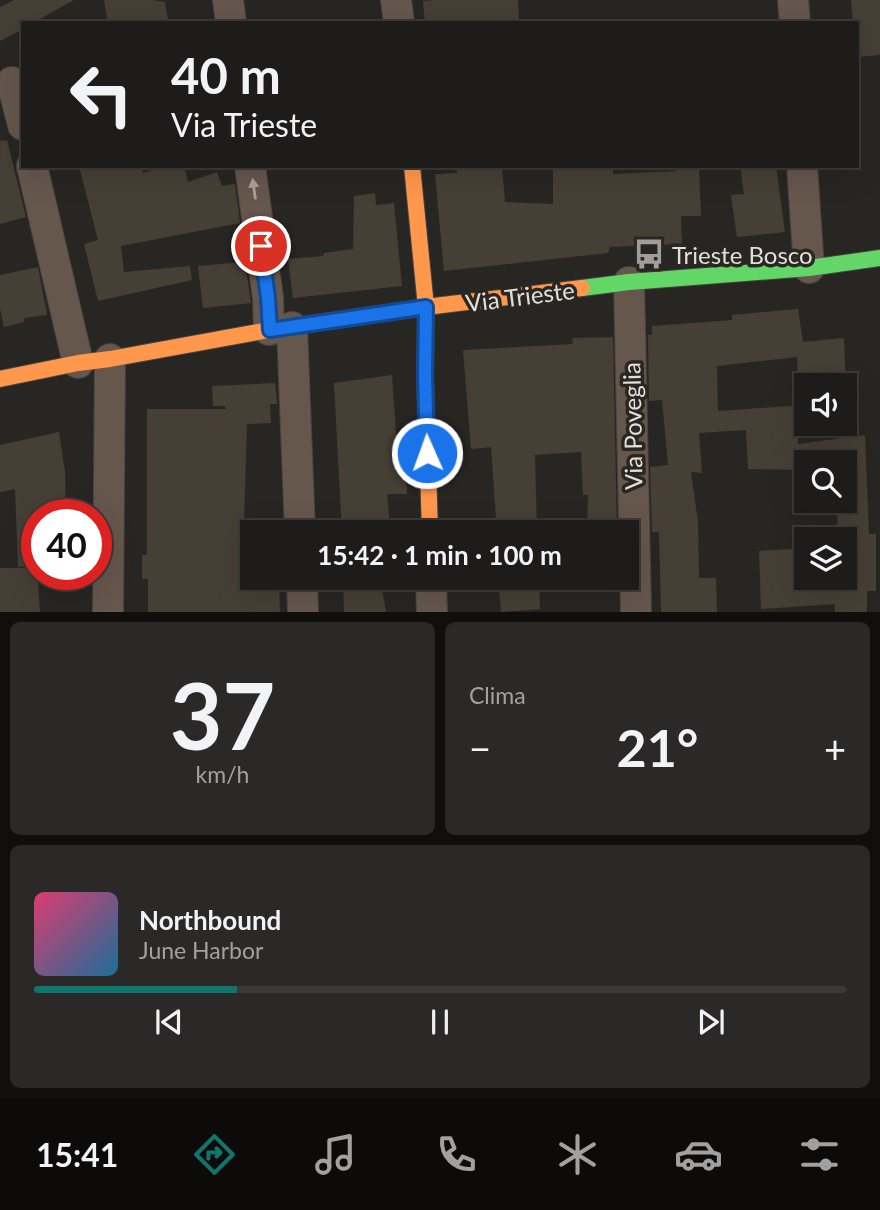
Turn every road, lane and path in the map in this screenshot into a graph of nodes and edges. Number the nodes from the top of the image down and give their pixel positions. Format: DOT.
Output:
graph roads {
  1 [pos="228,0"];
  2 [pos="396,0"];
  3 [pos="793,0"];
  4 [pos="231,21"];
  5 [pos="398,21"];
  6 [pos="795,21"];
  7 [pos="12,82"];
  8 [pos="21,117"];
  9 [pos="32,168"];
  10 [pos="250,168"];
  11 [pos="412,168"];
  12 [pos="802,168"];
  13 [pos="880,258"];
  14 [pos="809,268"];
  15 [pos="629,282"];
  16 [pos="426,307"];
  17 [pos="281,329"];
  18 [pos="110,359"];
  19 [pos="78,363"];
  20 [pos="0,379"];
  21 [pos="299,520"];
  22 [pos="430,520"];
  23 [pos="302,590"];
  24 [pos="431,590"];
  25 [pos="108,611"];
  26 [pos="303,611"];
  27 [pos="432,611"];
  28 [pos="636,611"];
  1 -- 4 [label="street"];
  2 -- 5 [label="street"];
  3 -- 6 [label="street"];
  7 -- 8 [label="street"];
  9 -- 19 [label="street"];
  17 -- 10 [label="street, one-way"];
  11 -- 16 [label="street"];
  12 -- 14 [label="street"];
  13 -- 14 [label="street, Via Trieste"];
  14 -- 15 [label="street, Via Trieste"];
  15 -- 16 [label="street, Via Trieste"];
  15 -- 28 [label="street, Via Poveglia"];
  16 -- 17 [label="street, Via Trieste"];
  16 -- 22 [label="street"];
  17 -- 18 [label="street, Via Trieste"];
  17 -- 21 [label="street"];
  18 -- 19 [label="street, Via Trieste"];
  18 -- 25 [label="street"];
  19 -- 20 [label="street, Via Trieste"];
  23 -- 26 [label="street"];
  24 -- 27 [label="street"];
}
